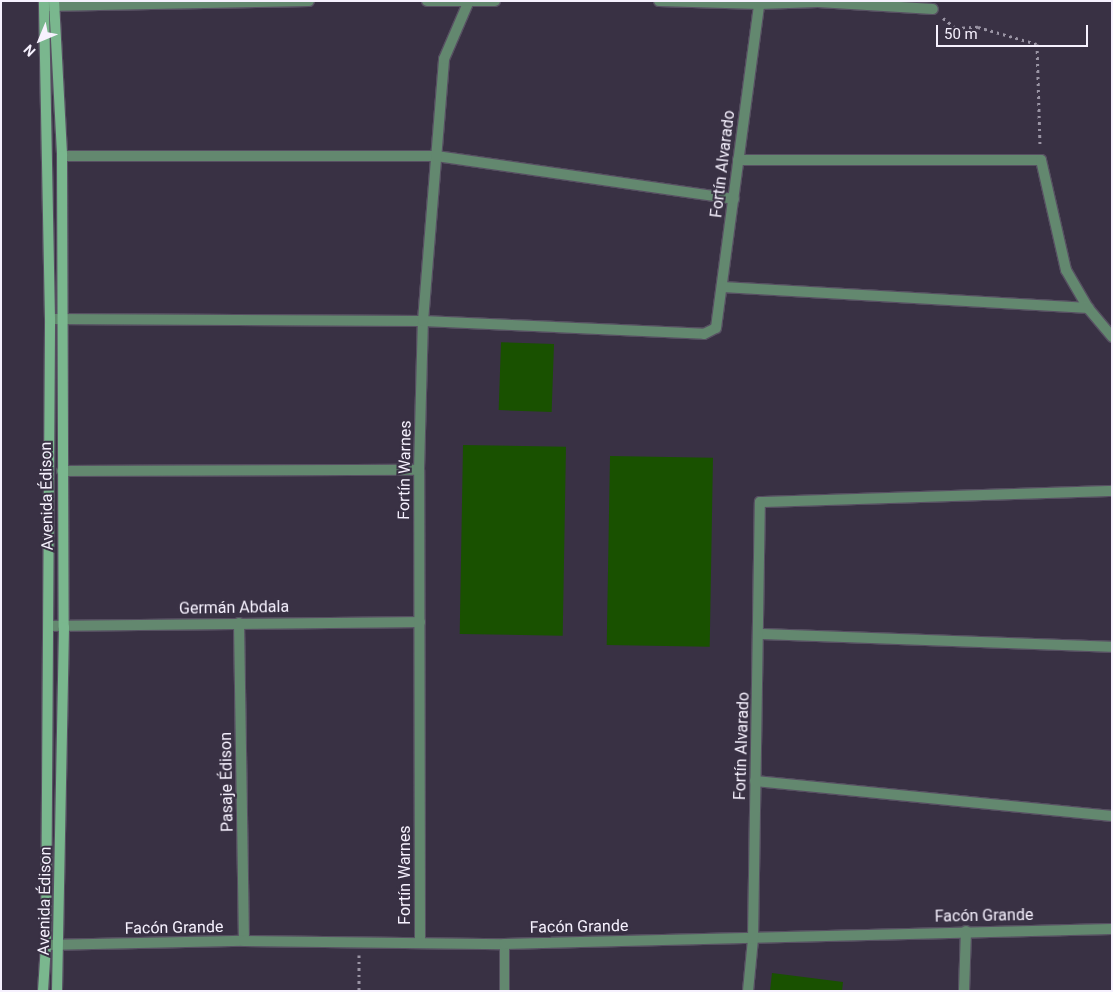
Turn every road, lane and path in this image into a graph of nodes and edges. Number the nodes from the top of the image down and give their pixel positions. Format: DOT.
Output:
graph roads {
  1 [pos="310,1"];
  2 [pos="427,1"];
  3 [pos="495,1"];
  4 [pos="658,1"];
  5 [pos="818,1"];
  6 [pos="49,3"];
  7 [pos="468,3"];
  8 [pos="759,4"];
  9 [pos="933,10"];
  10 [pos="62,156"];
  11 [pos="436,156"];
  12 [pos="738,160"];
  13 [pos="1041,160"];
  14 [pos="734,199"];
  15 [pos="723,287"];
  16 [pos="1088,308"];
  17 [pos="56,319"];
  18 [pos="423,321"];
  19 [pos="1112,337"];
  20 [pos="419,470"];
  21 [pos="62,471"];
  22 [pos="1112,491"];
  23 [pos="240,622"];
  24 [pos="420,622"];
  25 [pos="49,626"];
  26 [pos="64,626"];
  27 [pos="760,634"];
  28 [pos="1112,647"];
  29 [pos="755,781"];
  30 [pos="1112,816"];
  31 [pos="1112,929"];
  32 [pos="966,931"];
  33 [pos="753,939"];
  34 [pos="244,941"];
  35 [pos="358,942"];
  36 [pos="420,942"];
  37 [pos="504,944"];
  38 [pos="46,945"];
  39 [pos="60,946"];
  40 [pos="43,991"];
  41 [pos="57,991"];
  42 [pos="359,991"];
  43 [pos="504,991"];
  44 [pos="748,991"];
  45 [pos="964,991"];
  1 -- 6 [label="street"];
  2 -- 7 [label="street"];
  3 -- 7 [label="street"];
  4 -- 8 [label="street"];
  5 -- 8 [label="street"];
  5 -- 9 [label="street"];
  6 -- 10 [label="main road, Avenida Édison"];
  6 -- 17 [label="main road, Avenida Édison"];
  7 -- 11 [label="street, Fortín Warnes"];
  8 -- 12 [label="street, Fortín Alvarado"];
  9 -- 13 [label="path"];
  10 -- 11 [label="street"];
  10 -- 17 [label="main road, Avenida Édison"];
  11 -- 14 [label="street"];
  11 -- 18 [label="street, Fortín Warnes"];
  12 -- 13 [label="street"];
  12 -- 14 [label="street, Fortín Alvarado"];
  13 -- 16 [label="street"];
  14 -- 15 [label="street, Fortín Alvarado"];
  15 -- 16 [label="street"];
  15 -- 18 [label="street, Fortín Alvarado"];
  16 -- 19 [label="street"];
  17 -- 18 [label="street"];
  17 -- 21 [label="main road, Avenida Édison"];
  17 -- 25 [label="main road, Avenida Édison"];
  18 -- 20 [label="street, Fortín Warnes"];
  20 -- 21 [label="street"];
  20 -- 24 [label="street, Fortín Warnes"];
  21 -- 26 [label="main road, Avenida Édison"];
  22 -- 27 [label="street, Fortín Alvarado"];
  23 -- 24 [label="street, Germán Abdala"];
  23 -- 26 [label="street, Germán Abdala"];
  23 -- 34 [label="street, Pasaje Édison"];
  24 -- 36 [label="street, Fortín Warnes"];
  25 -- 26 [label="street, Germán Abdala"];
  25 -- 38 [label="main road, Avenida Édison"];
  26 -- 39 [label="main road, Avenida Édison"];
  27 -- 28 [label="street"];
  27 -- 29 [label="street, Fortín Alvarado"];
  29 -- 30 [label="street"];
  29 -- 33 [label="street, Fortín Alvarado"];
  31 -- 32 [label="street, Facón Grande"];
  32 -- 33 [label="street, Facón Grande"];
  32 -- 45 [label="street"];
  33 -- 37 [label="street, Facón Grande"];
  33 -- 44 [label="street, Fortín Alvarado"];
  34 -- 35 [label="street, Facón Grande"];
  34 -- 39 [label="street, Facón Grande"];
  35 -- 36 [label="street, Facón Grande"];
  35 -- 42 [label="path"];
  36 -- 37 [label="street, Facón Grande"];
  37 -- 43 [label="lane"];
  38 -- 39 [label="street, Facón Grande"];
  38 -- 40 [label="main road, Avenida Édison"];
  39 -- 41 [label="main road, Avenida Édison"];
}
